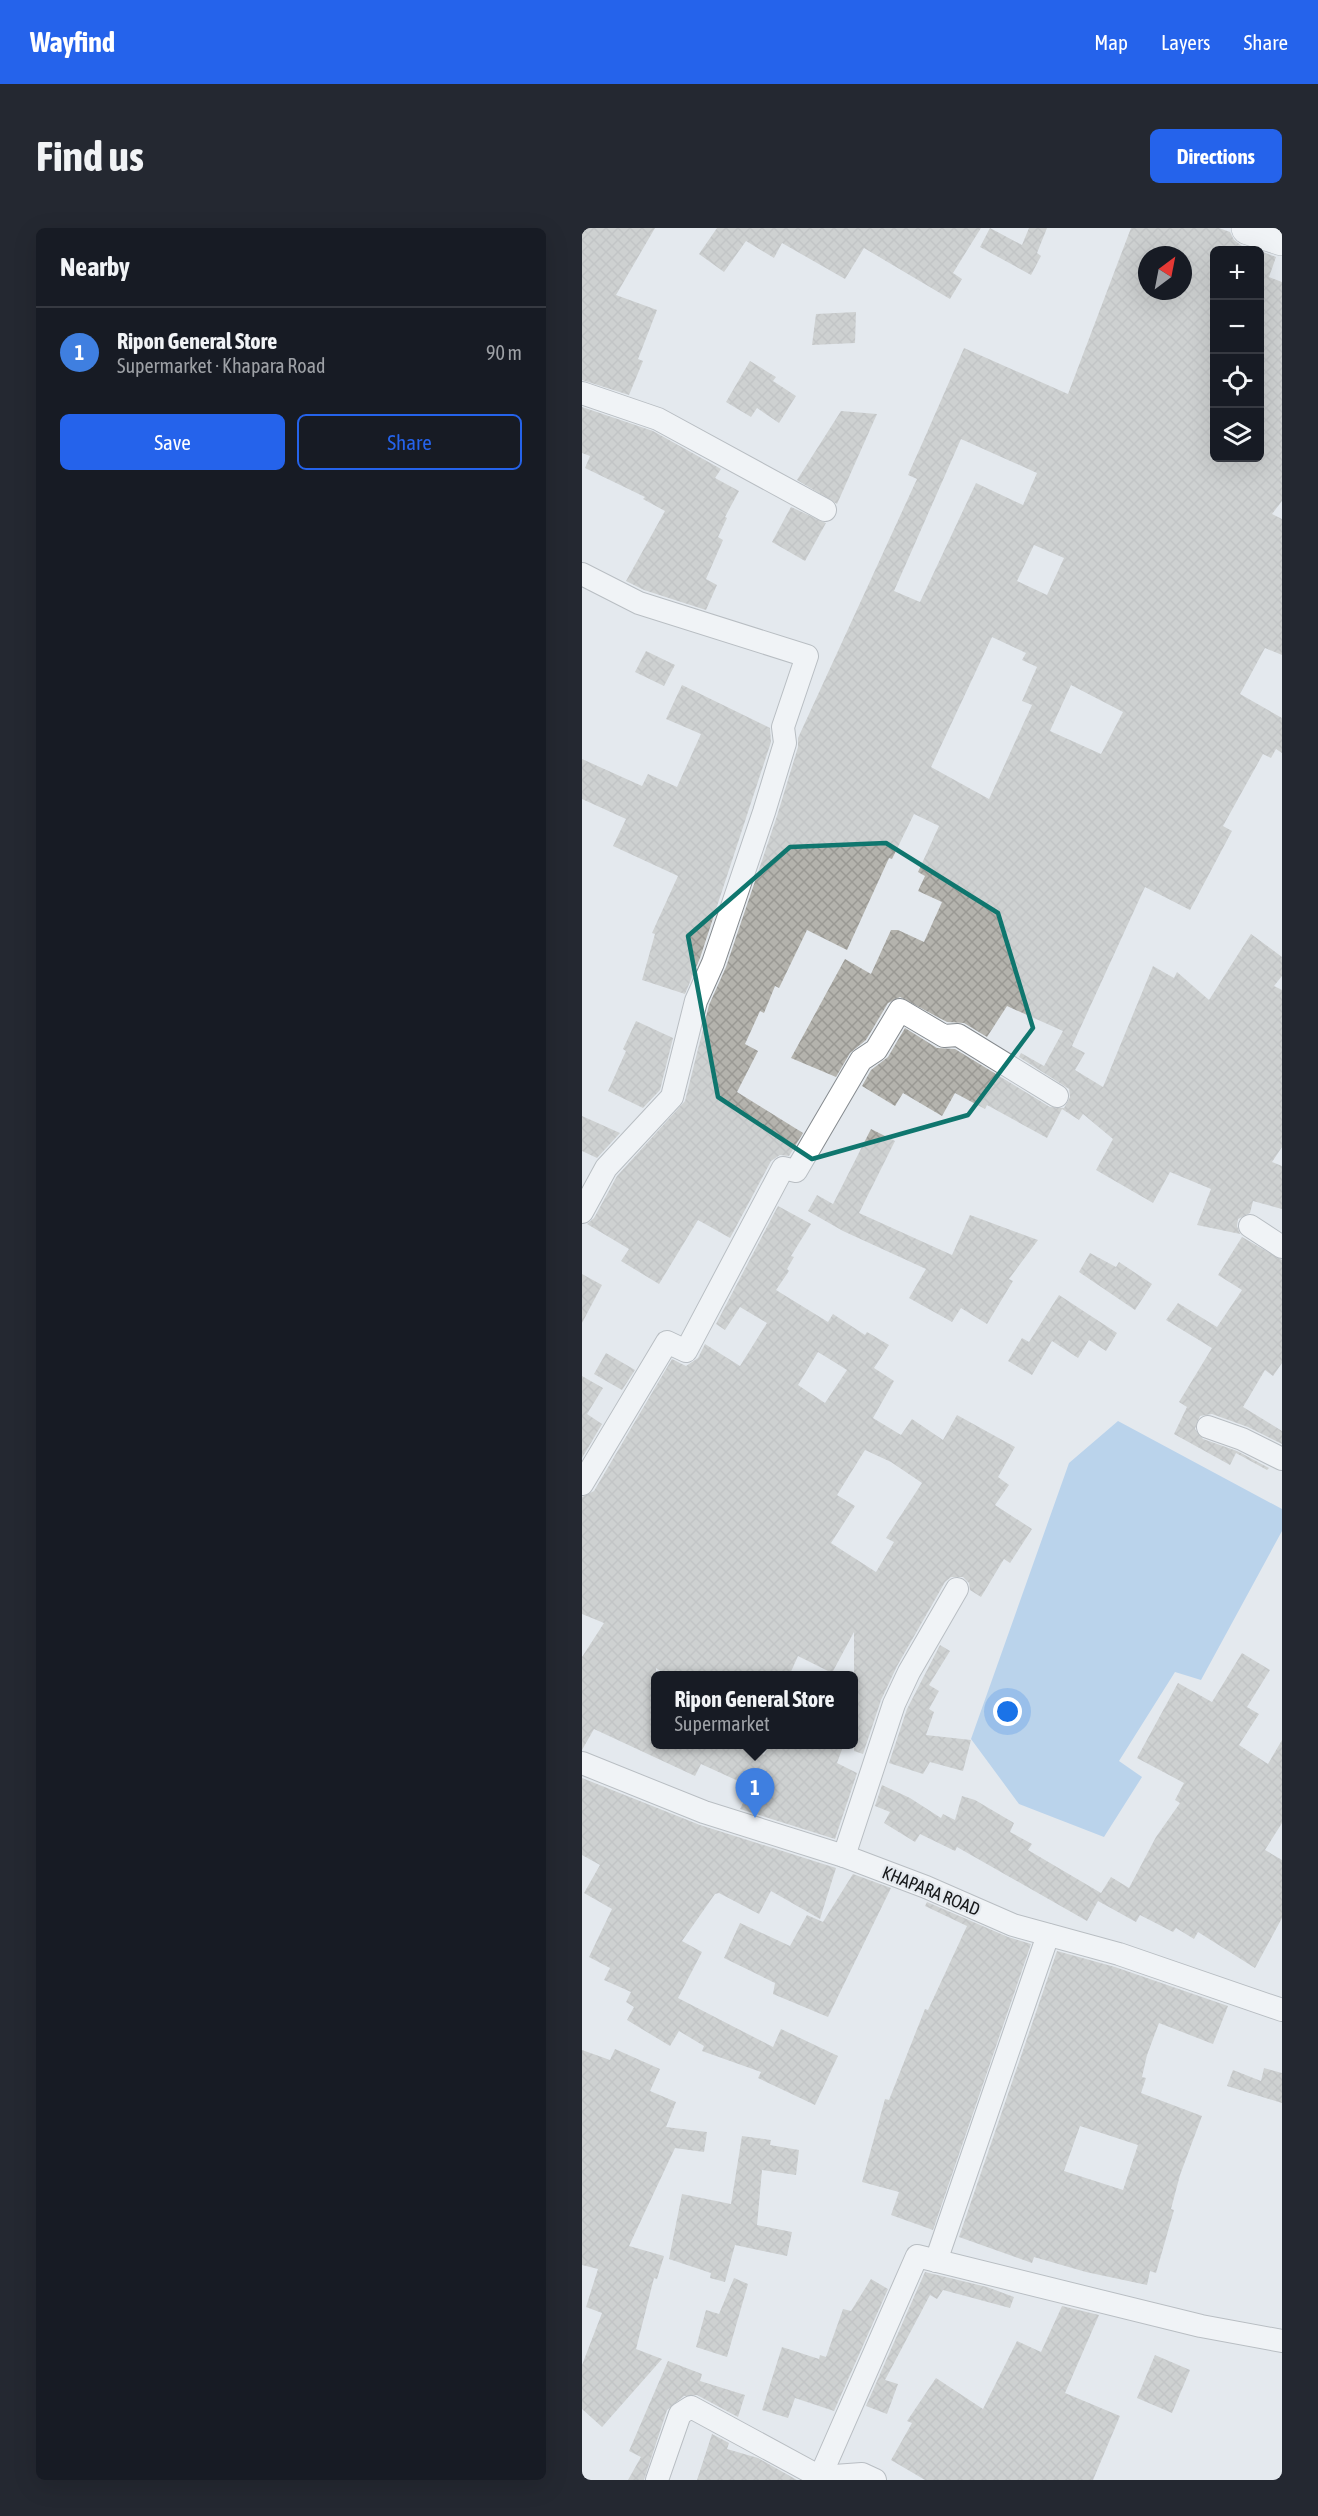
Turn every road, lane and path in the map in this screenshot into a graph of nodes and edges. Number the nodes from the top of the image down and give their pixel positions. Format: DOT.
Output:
graph roads {
  1 [pos="1248,228"];
  2 [pos="1282,238"];
  3 [pos="582,393"];
  4 [pos="825,510"];
  5 [pos="582,574"];
  6 [pos="1057,1096"];
  7 [pos="582,1212"];
  8 [pos="1250,1227"];
  9 [pos="1282,1247"];
  10 [pos="1208,1427"];
  11 [pos="1282,1459"];
  12 [pos="582,1484"];
  13 [pos="957,1589"];
  14 [pos="582,1763"];
  15 [pos="844,1856"];
  16 [pos="1048,1935"];
  17 [pos="1282,2010"];
  18 [pos="936,2261"];
  19 [pos="1282,2341"];
  20 [pos="820,2477"];
  21 [pos="657,2480"];
  22 [pos="875,2480"];
  1 -- 2 [label="street"];
  3 -- 4 [label="street"];
  5 -- 7 [label="street"];
  6 -- 12 [label="street"];
  8 -- 9 [label="street"];
  10 -- 11 [label="street"];
  13 -- 15 [label="street"];
  14 -- 15 [label="street, KHAPARA ROAD"];
  15 -- 16 [label="street, KHAPARA ROAD"];
  16 -- 17 [label="street, KHAPARA ROAD"];
  16 -- 18 [label="street"];
  18 -- 19 [label="street"];
  18 -- 20 [label="street"];
  20 -- 21 [label="street"];
  20 -- 22 [label="street"];
}
